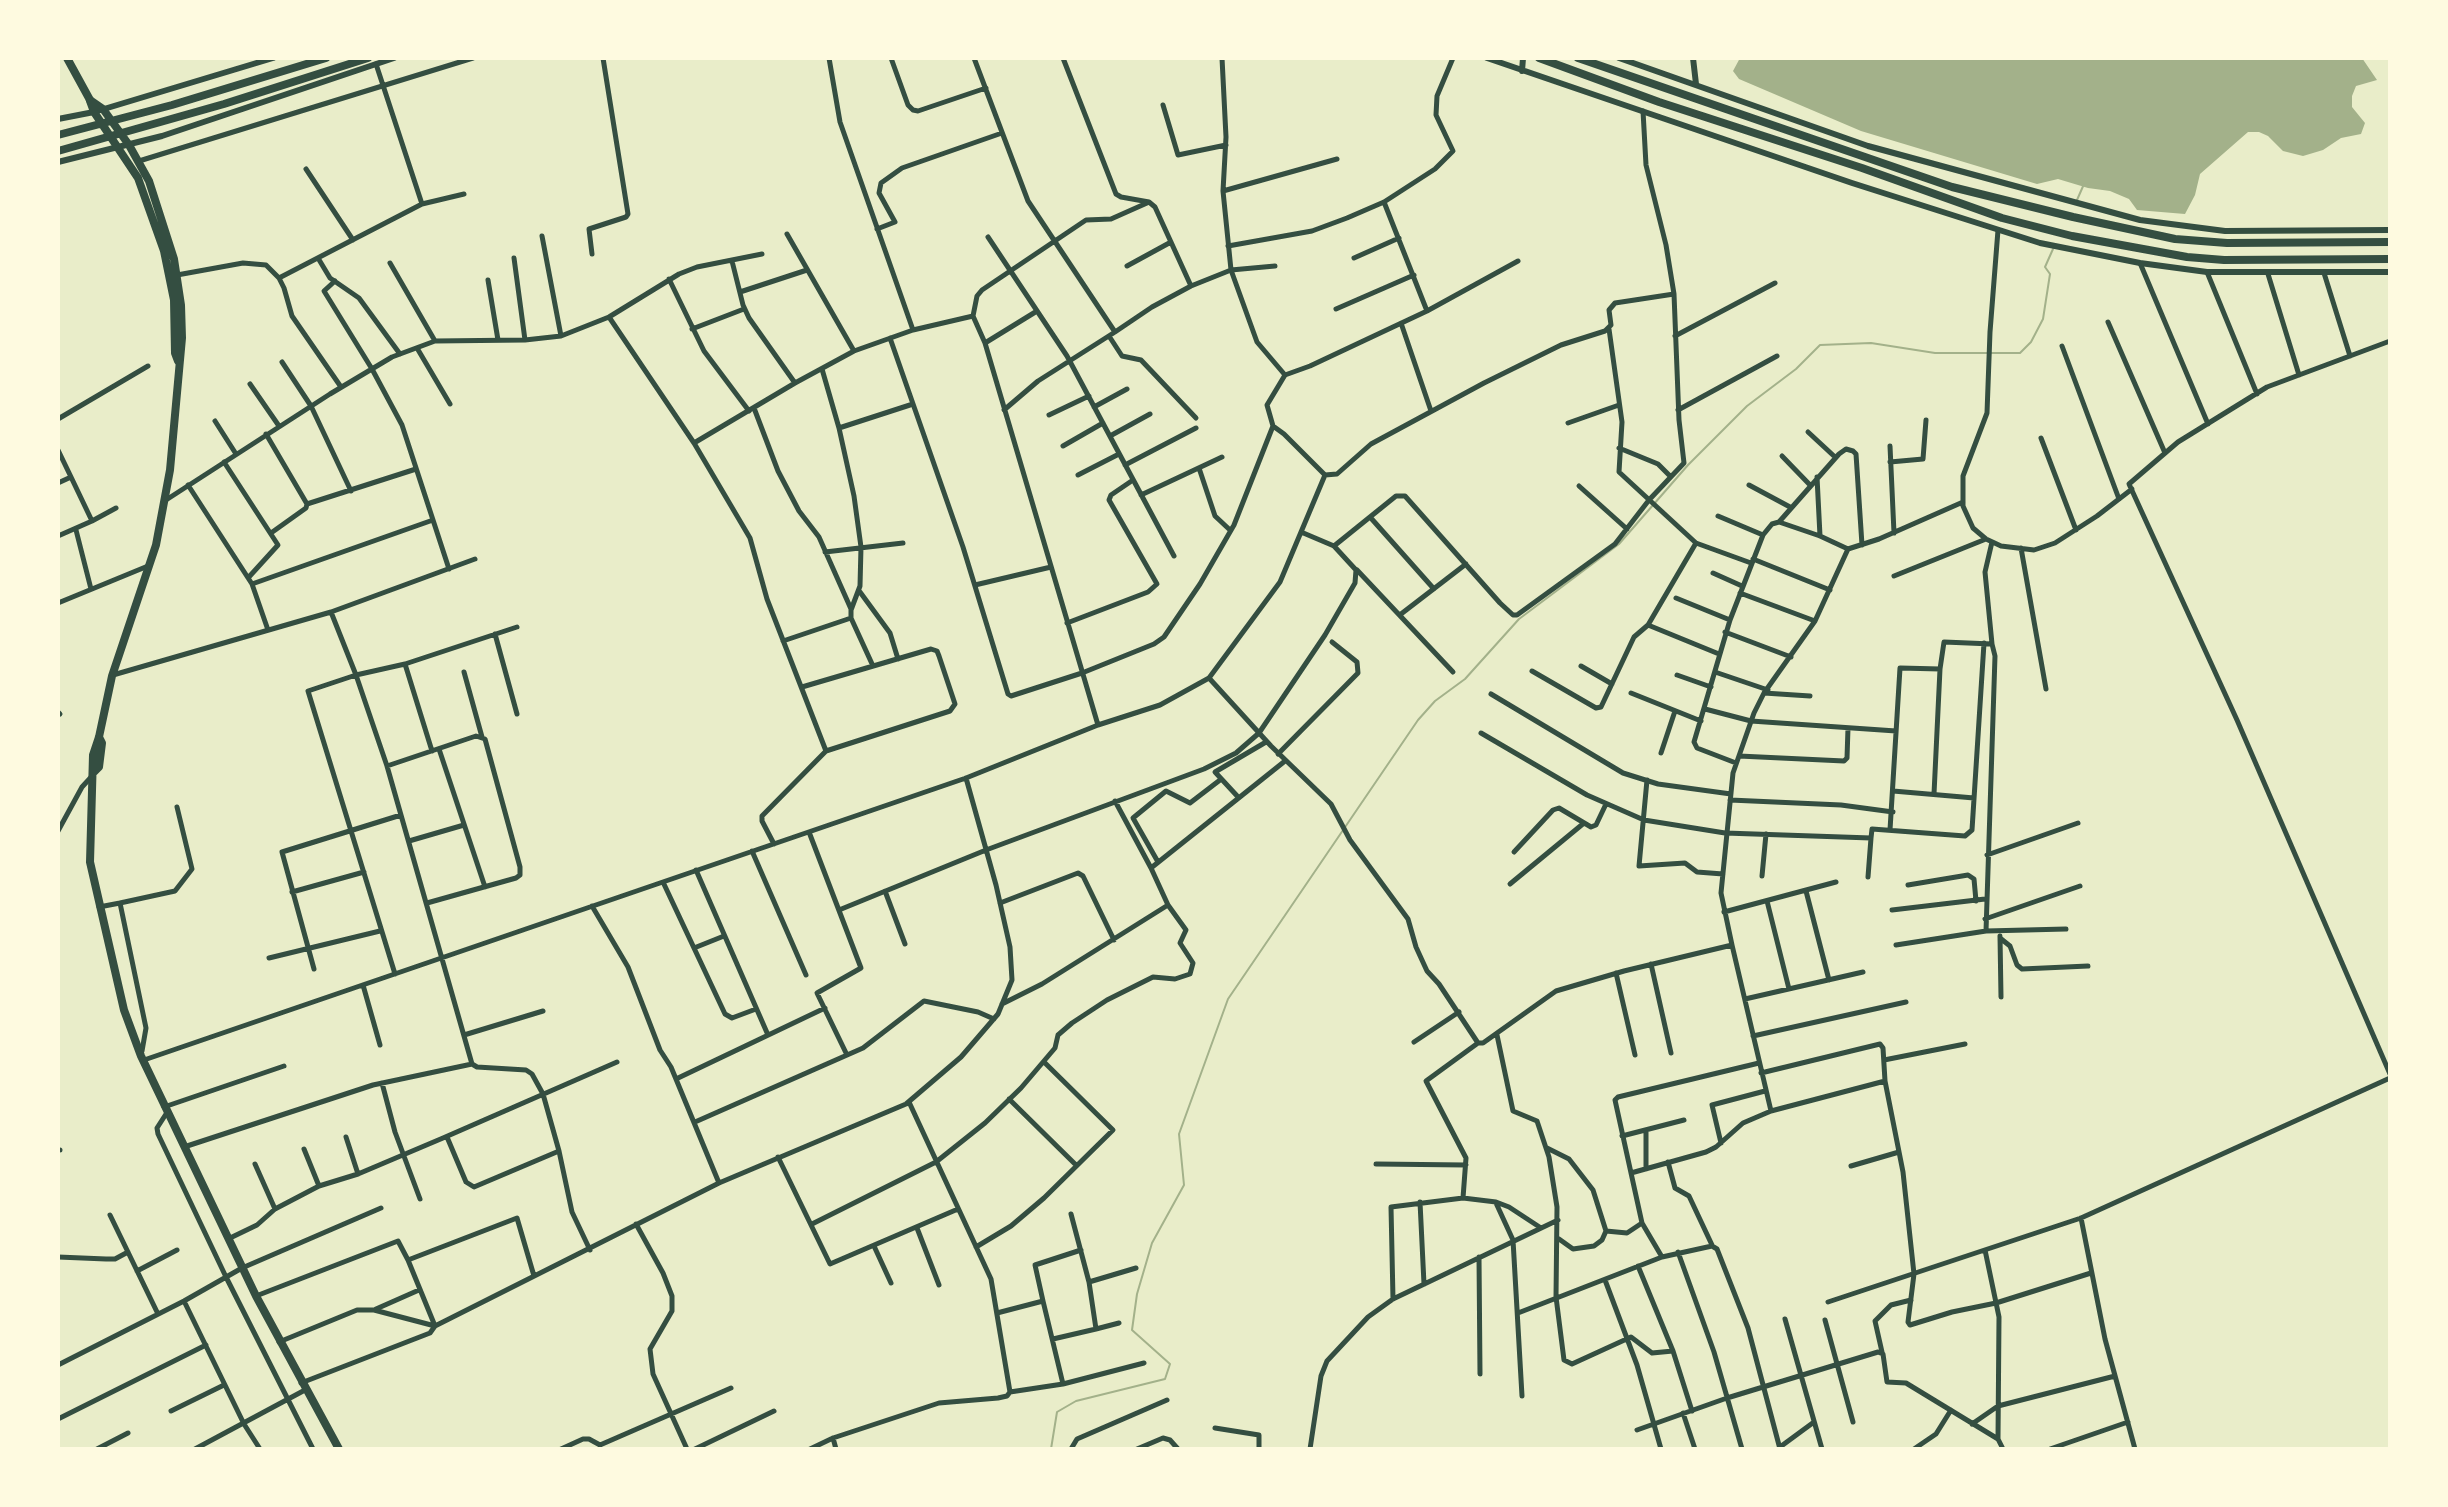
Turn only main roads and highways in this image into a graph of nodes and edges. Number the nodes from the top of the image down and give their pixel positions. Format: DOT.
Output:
graph roads {
  1 [pos="67,58"];
  2 [pos="326,58"];
  3 [pos="1539,58"];
  4 [pos="1578,58"];
  5 [pos="372,61"];
  6 [pos="98,110"];
  7 [pos="58,135"];
  8 [pos="58,151"];
  9 [pos="2390,242"];
  10 [pos="2390,259"];
  11 [pos="178,361"];
  12 [pos="338,1448"];
  1 -- 6 [label="main road"];
  2 -- 7 [label="main road"];
  3 -- 10 [label="main road"];
  4 -- 9 [label="main road"];
  5 -- 8 [label="main road"];
  6 -- 11 [label="main road"];
  6 -- 11 [label="main road"];
  11 -- 12 [label="main road"];
}
